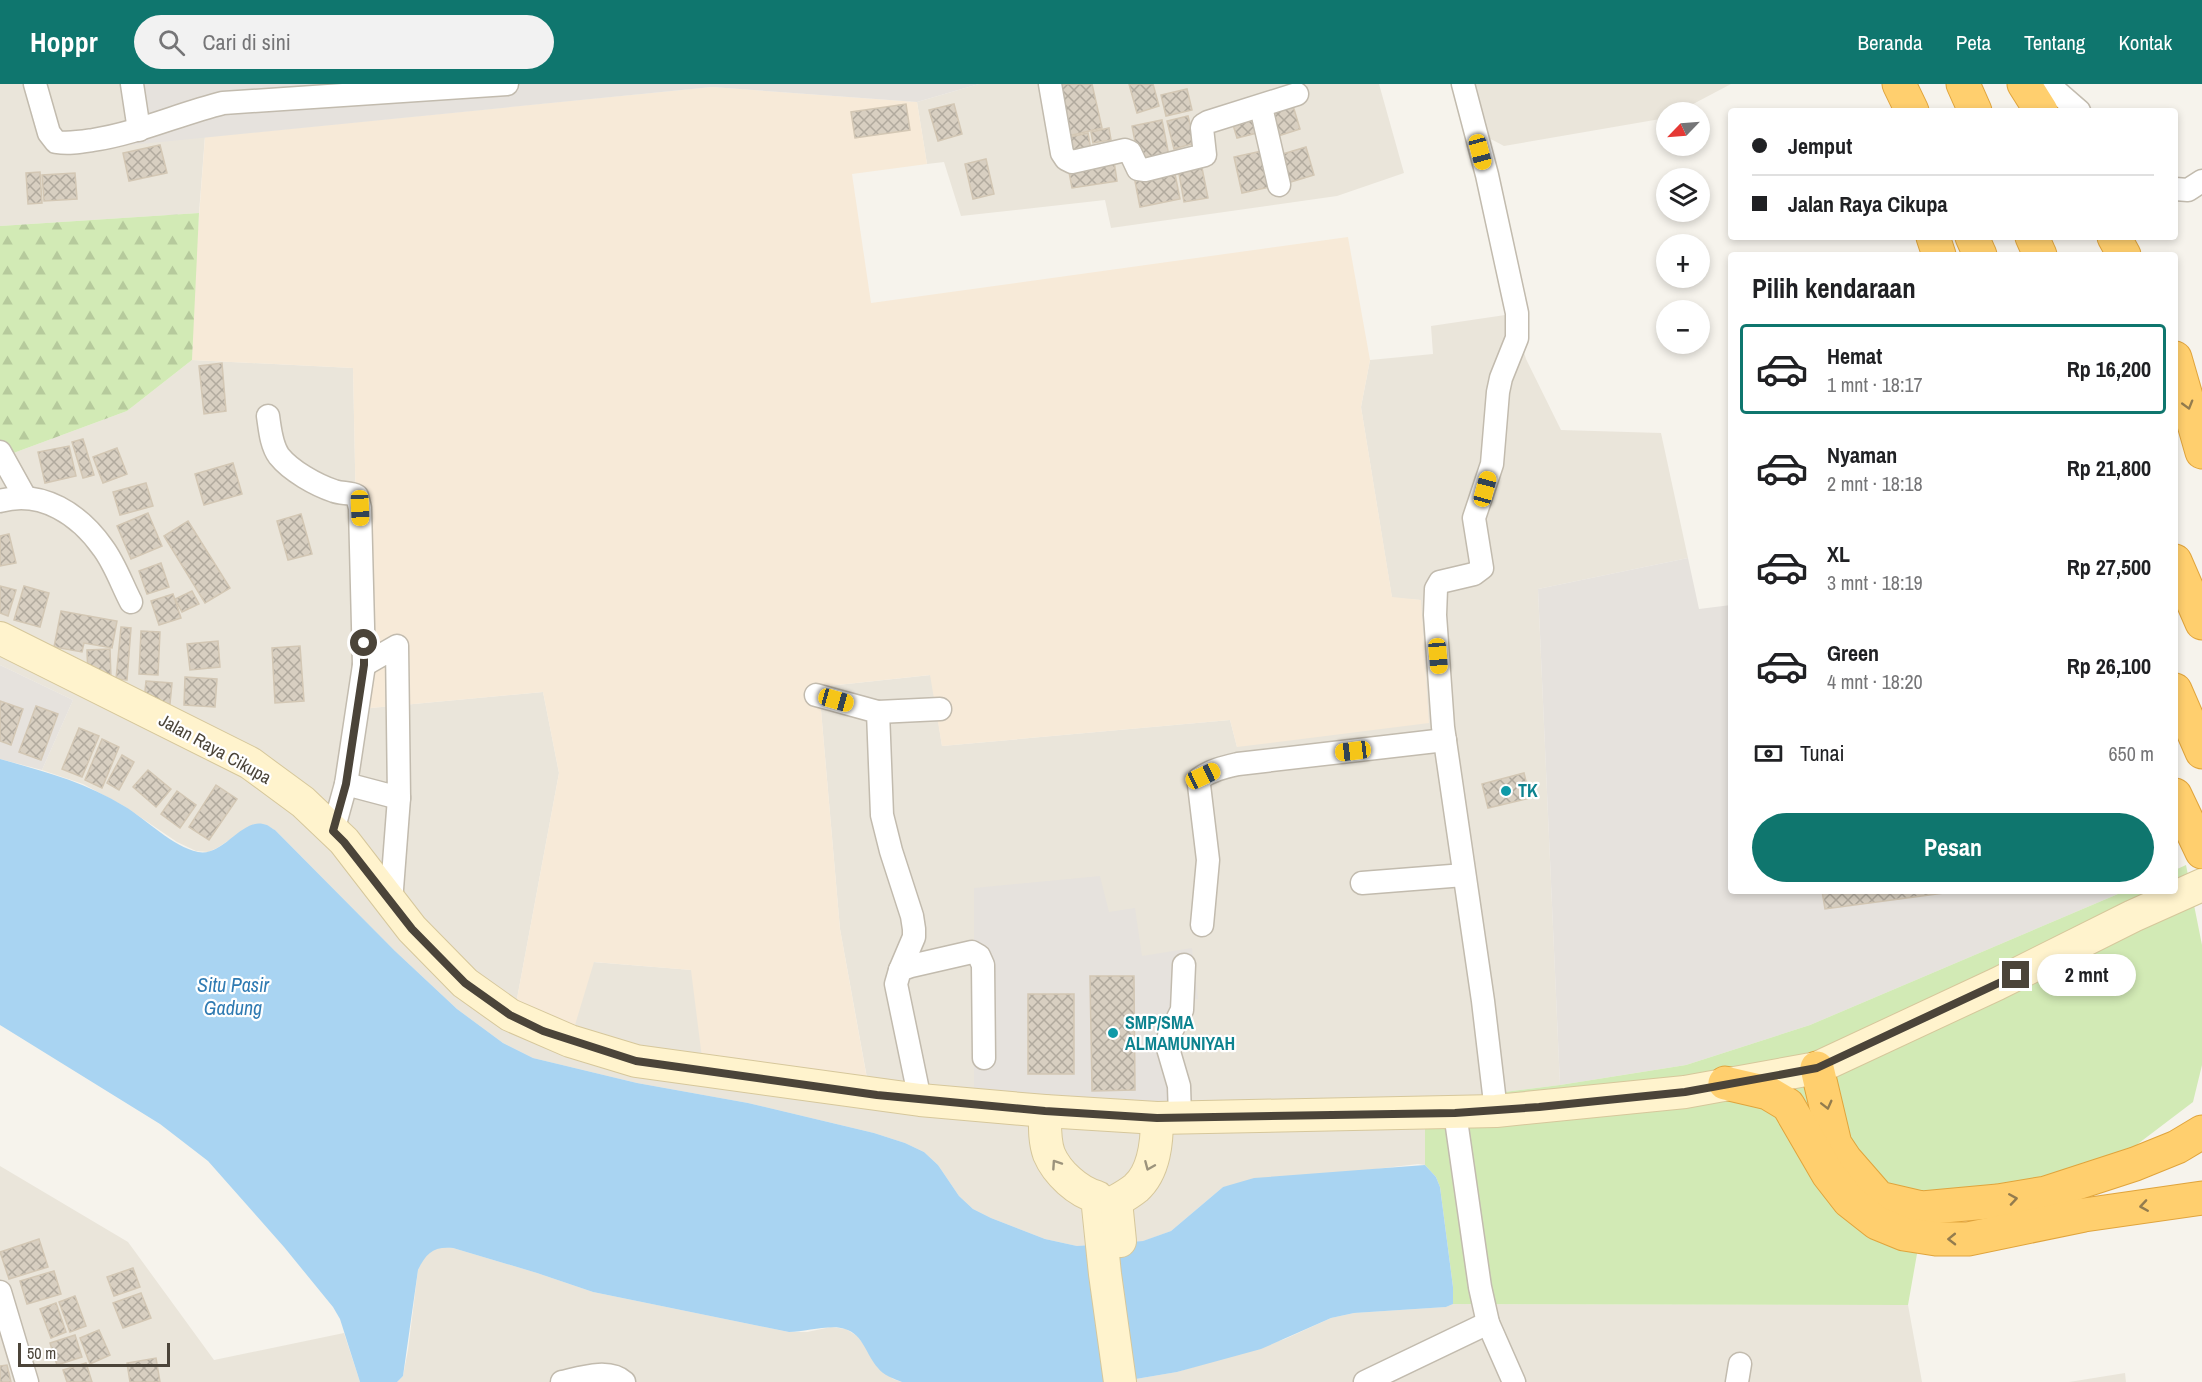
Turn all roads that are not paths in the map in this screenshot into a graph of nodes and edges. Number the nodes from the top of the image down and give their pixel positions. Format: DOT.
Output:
graph roads {
  1 [pos="35,84"];
  2 [pos="132,84"];
  3 [pos="507,84"];
  4 [pos="1050,84"];
  5 [pos="1462,84"];
  6 [pos="1887,84"];
  7 [pos="1899,84"];
  8 [pos="1964,84"];
  9 [pos="2024,84"];
  10 [pos="2048,84"];
  11 [pos="1297,94"];
  12 [pos="1261,107"];
  13 [pos="1894,108"];
  14 [pos="1911,108"];
  15 [pos="1975,108"];
  16 [pos="2039,108"];
  17 [pos="2076,108"];
  18 [pos="139,130"];
  19 [pos="2202,181"];
  20 [pos="1279,185"];
  21 [pos="2178,189"];
  22 [pos="2178,368"];
  23 [pos="268,416"];
  24 [pos="0,452"];
  25 [pos="2202,452"];
  26 [pos="25,497"];
  27 [pos="0,501"];
  28 [pos="2178,568"];
  29 [pos="131,602"];
  30 [pos="2202,623"];
  31 [pos="0,638"];
  32 [pos="364,665"];
  33 [pos="816,694"];
  34 [pos="2178,697"];
  35 [pos="940,709"];
  36 [pos="878,712"];
  37 [pos="1445,740"];
  38 [pos="2202,752"];
  39 [pos="346,784"];
  40 [pos="399,798"];
  41 [pos="2178,801"];
  42 [pos="333,831"];
  43 [pos="2202,852"];
  44 [pos="1464,875"];
  45 [pos="1362,883"];
  46 [pos="2202,885"];
  47 [pos="391,902"];
  48 [pos="1202,925"];
  49 [pos="1184,965"];
  50 [pos="900,970"];
  51 [pos="984,1058"];
  52 [pos="1817,1068"];
  53 [pos="1725,1083"];
  54 [pos="920,1100"];
  55 [pos="1045,1111"];
  56 [pos="1496,1111"];
  57 [pos="1455,1113"];
  58 [pos="1168,1118"];
  59 [pos="2202,1132"];
  60 [pos="2202,1198"];
  61 [pos="1107,1199"];
  62 [pos="0,1292"];
  63 [pos="1488,1323"];
  64 [pos="27,1382"];
  65 [pos="562,1382"];
  66 [pos="624,1382"];
  67 [pos="1120,1382"];
  68 [pos="1134,1382"];
  69 [pos="1365,1382"];
  70 [pos="1514,1382"];
  1 -- 18 [label="street"];
  2 -- 18 [label="street"];
  3 -- 18 [label="street"];
  4 -- 12 [label="street"];
  5 -- 37 [label="street"];
  6 -- 13 [label="highway"];
  7 -- 14 [label="highway"];
  8 -- 15 [label="highway"];
  9 -- 16 [label="highway"];
  10 -- 17 [label="street"];
  11 -- 12 [label="street"];
  12 -- 20 [label="street"];
  19 -- 21 [label="street"];
  22 -- 25 [label="highway, one-way"];
  23 -- 32 [label="street"];
  24 -- 26 [label="street"];
  26 -- 27 [label="street"];
  26 -- 29 [label="street"];
  28 -- 30 [label="highway"];
  31 -- 42 [label="main road, Jalan Raya Cikupa"];
  32 -- 39 [label="street"];
  32 -- 40 [label="street"];
  33 -- 36 [label="street"];
  34 -- 38 [label="highway"];
  35 -- 36 [label="street"];
  36 -- 50 [label="street"];
  37 -- 44 [label="street"];
  37 -- 48 [label="street"];
  39 -- 40 [label="street"];
  39 -- 42 [label="street"];
  40 -- 47 [label="street"];
  41 -- 43 [label="highway"];
  42 -- 47 [label="main road, Jalan Raya Cikupa"];
  44 -- 45 [label="street"];
  44 -- 56 [label="street"];
  46 -- 52 [label="main road, Jalan Raya Cikupa"];
  47 -- 54 [label="main road, Jalan Raya Cikupa"];
  49 -- 58 [label="street"];
  50 -- 51 [label="street"];
  50 -- 54 [label="street"];
  52 -- 53 [label="main road, Jalan Raya Cikupa"];
  52 -- 59 [label="highway, one-way"];
  53 -- 56 [label="main road, Jalan Raya Cikupa"];
  60 -- 53 [label="highway, one-way"];
  54 -- 55 [label="main road, Jalan Raya Cikupa"];
  55 -- 58 [label="main road, Jalan Raya Cikupa"];
  61 -- 55 [label="main road, one-way"];
  56 -- 57 [label="main road, Jalan Raya Cikupa"];
  57 -- 58 [label="main road, Jalan Raya Cikupa"];
  57 -- 63 [label="street"];
  58 -- 61 [label="main road, one-way"];
  61 -- 67 [label="main road"];
  61 -- 68 [label="main road"];
  62 -- 64 [label="street"];
  63 -- 69 [label="street"];
  63 -- 70 [label="street"];
  65 -- 66 [label="street"];
}
